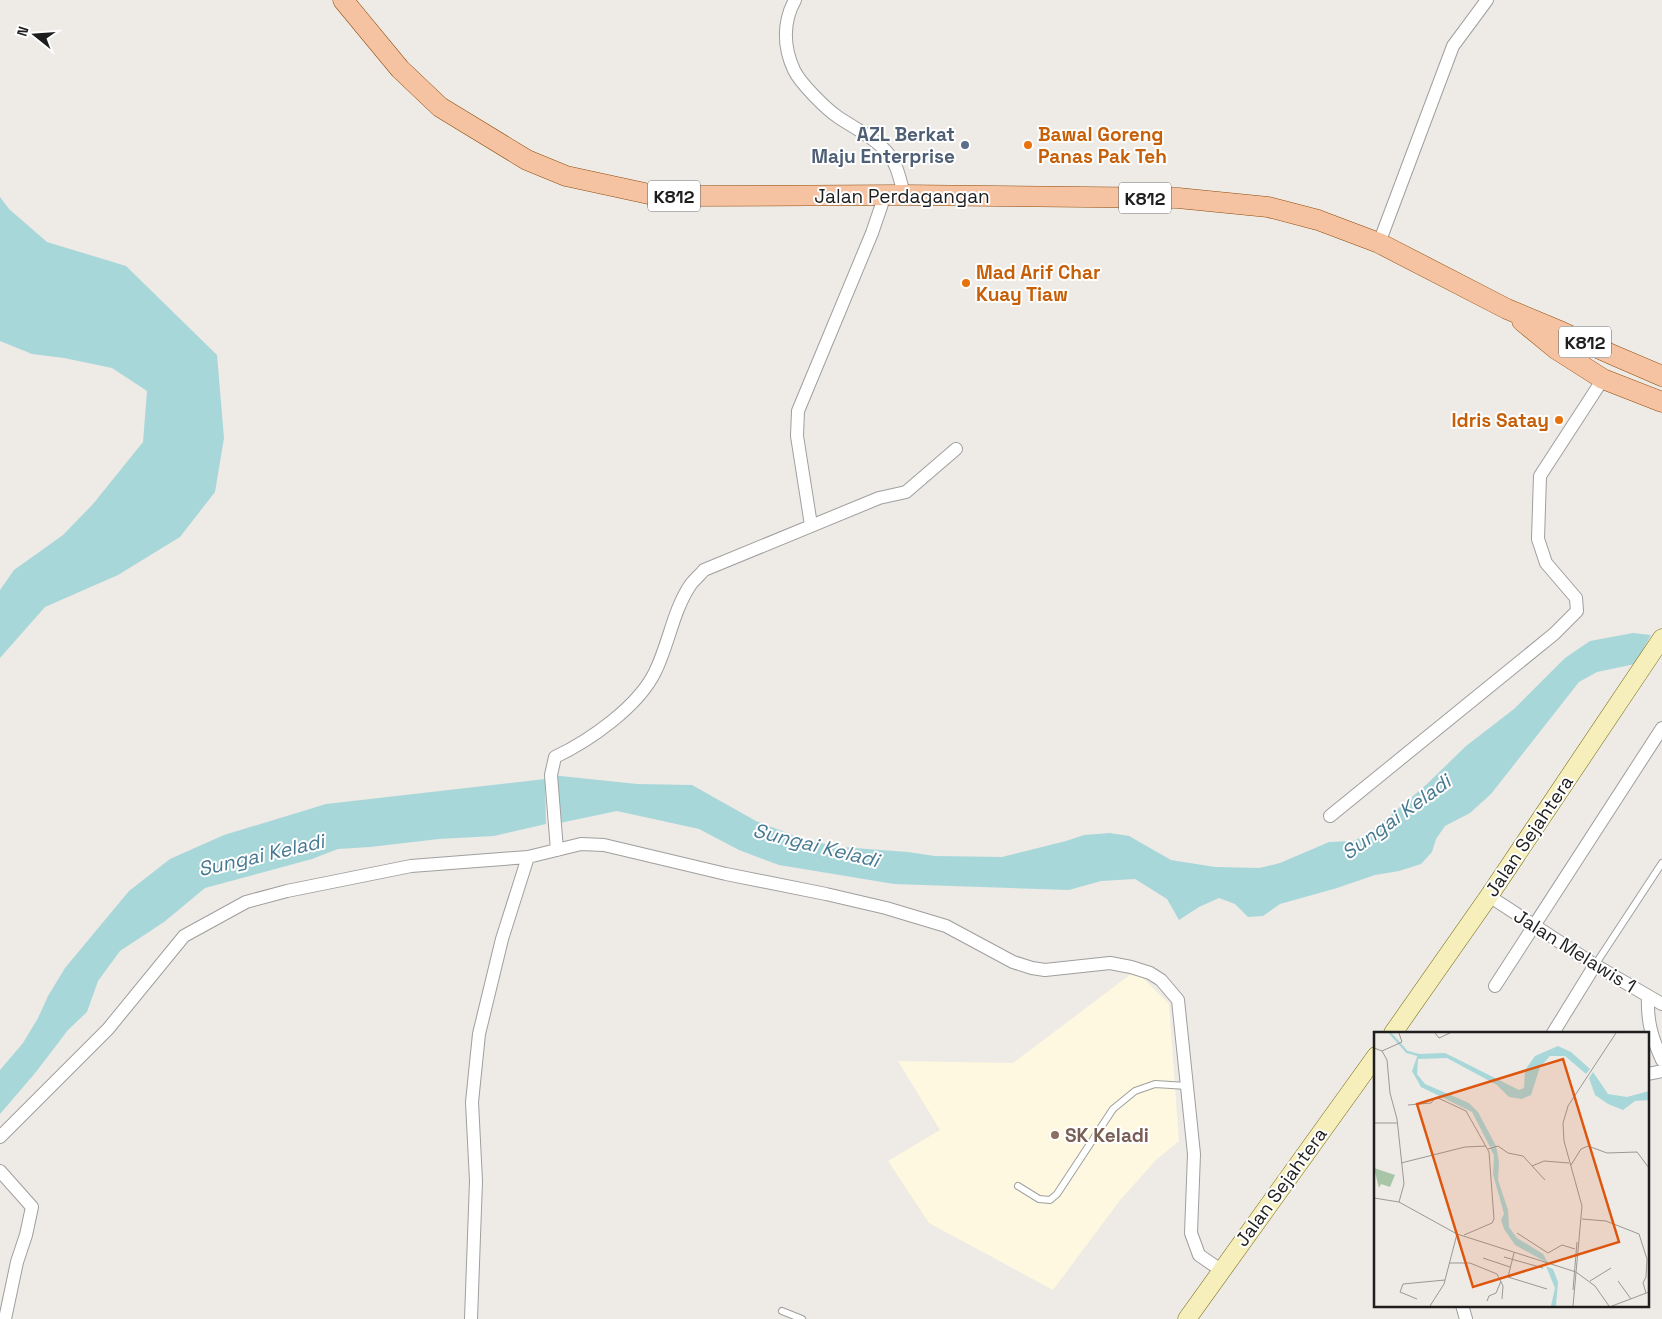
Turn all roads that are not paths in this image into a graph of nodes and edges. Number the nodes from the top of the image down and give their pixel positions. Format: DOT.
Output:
graph roads {
  1 [pos="343,0"];
  2 [pos="795,0"];
  3 [pos="1487,0"];
  4 [pos="894,195"];
  5 [pos="1379,243"];
  6 [pos="1507,309"];
  7 [pos="1662,376"];
  8 [pos="1603,379"];
  9 [pos="1662,402"];
  10 [pos="956,449"];
  11 [pos="810,525"];
  12 [pos="1662,638"];
  13 [pos="1662,728"];
  14 [pos="1330,816"];
  15 [pos="557,850"];
  16 [pos="528,857"];
  17 [pos="1662,863"];
  18 [pos="1489,896"];
  19 [pos="1535,926"];
  20 [pos="1595,965"];
  21 [pos="1495,986"];
  22 [pos="1648,997"];
  23 [pos="1662,1004"];
  24 [pos="1394,1032"];
  25 [pos="1554,1032"];
  26 [pos="1374,1059"];
  27 [pos="1662,1060"];
  28 [pos="1187,1086"];
  29 [pos="0,1137"];
  30 [pos="0,1171"];
  31 [pos="1018,1186"];
  32 [pos="1222,1270"];
  33 [pos="1462,1306"];
  34 [pos="782,1311"];
  35 [pos="5,1319"];
  36 [pos="472,1319"];
  37 [pos="802,1319"];
  38 [pos="1188,1319"];
  39 [pos="1466,1319"];
  1 -- 4 [label="main road, Jalan Perdagangan / K812"];
  2 -- 4 [label="street"];
  3 -- 5 [label="street"];
  4 -- 5 [label="main road, Jalan Perdagangan / K812"];
  4 -- 11 [label="street"];
  5 -- 6 [label="main road, Jalan Perdagangan / K812"];
  6 -- 7 [label="main road, Jalan Perdagangan / K812"];
  6 -- 8 [label="main road, Jalan Perdagangan / K812"];
  8 -- 9 [label="main road, Jalan Perdagangan / K812"];
  8 -- 14 [label="street"];
  10 -- 11 [label="street"];
  11 -- 15 [label="street"];
  12 -- 18 [label="main road, Jalan Sejahtera"];
  13 -- 19 [label="street"];
  15 -- 16 [label="street"];
  15 -- 28 [label="street"];
  16 -- 29 [label="street"];
  16 -- 36 [label="street"];
  17 -- 20 [label="lane"];
  18 -- 19 [label="street, Jalan Melawis 1"];
  18 -- 24 [label="main road, Jalan Sejahtera"];
  19 -- 20 [label="street, Jalan Melawis 1"];
  19 -- 21 [label="street"];
  20 -- 22 [label="street, Jalan Melawis 1"];
  20 -- 25 [label="street"];
  22 -- 23 [label="street, Jalan Melawis 1"];
  22 -- 27 [label="street"];
  26 -- 32 [label="main road, Jalan Sejahtera"];
  28 -- 31 [label="lane"];
  28 -- 32 [label="street"];
  30 -- 35 [label="street"];
  32 -- 38 [label="main road, Jalan Sejahtera"];
  33 -- 39 [label="street"];
  34 -- 37 [label="lane"];
}
